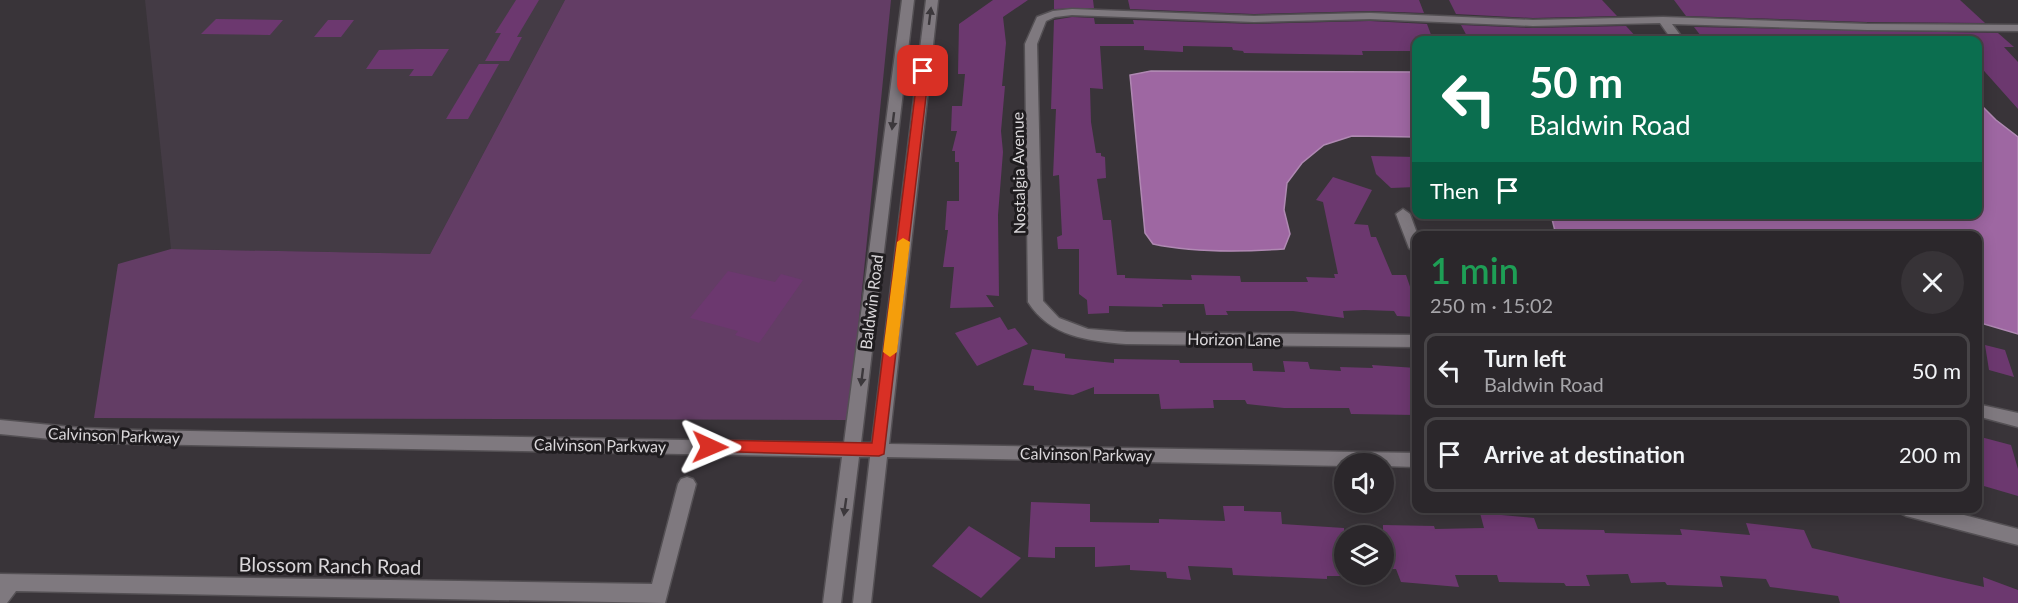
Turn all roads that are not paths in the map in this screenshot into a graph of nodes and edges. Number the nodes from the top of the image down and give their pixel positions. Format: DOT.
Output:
graph roads {
  1 [pos="908,0"];
  2 [pos="932,0"];
  3 [pos="1663,20"];
  4 [pos="2018,28"];
  5 [pos="1675,36"];
  6 [pos="1403,214"];
  7 [pos="1412,238"];
  8 [pos="1054,322"];
  9 [pos="1412,341"];
  10 [pos="1982,411"];
  11 [pos="2018,420"];
  12 [pos="0,428"];
  13 [pos="853,449"];
  14 [pos="879,450"];
  15 [pos="1412,460"];
  16 [pos="687,484"];
  17 [pos="1925,513"];
  18 [pos="2018,537"];
  19 [pos="4,587"];
  20 [pos="657,598"];
  21 [pos="832,603"];
  22 [pos="862,603"];
  1 -- 13 [label="street, Baldwin Road, one-way"];
  14 -- 2 [label="street, Baldwin Road, one-way"];
  3 -- 4 [label="street"];
  3 -- 5 [label="street"];
  3 -- 8 [label="street, Nostalgia Avenue"];
  6 -- 7 [label="street"];
  8 -- 9 [label="street, Horizon Lane"];
  10 -- 11 [label="street"];
  12 -- 13 [label="street, Calvinson Parkway"];
  13 -- 14 [label="street, Calvinson Parkway"];
  13 -- 21 [label="street, Baldwin Road, one-way"];
  14 -- 15 [label="street, Calvinson Parkway"];
  14 -- 22 [label="street, Baldwin Road"];
  16 -- 20 [label="street"];
  17 -- 18 [label="street"];
  19 -- 20 [label="street, Blossom Ranch Road"];
}
